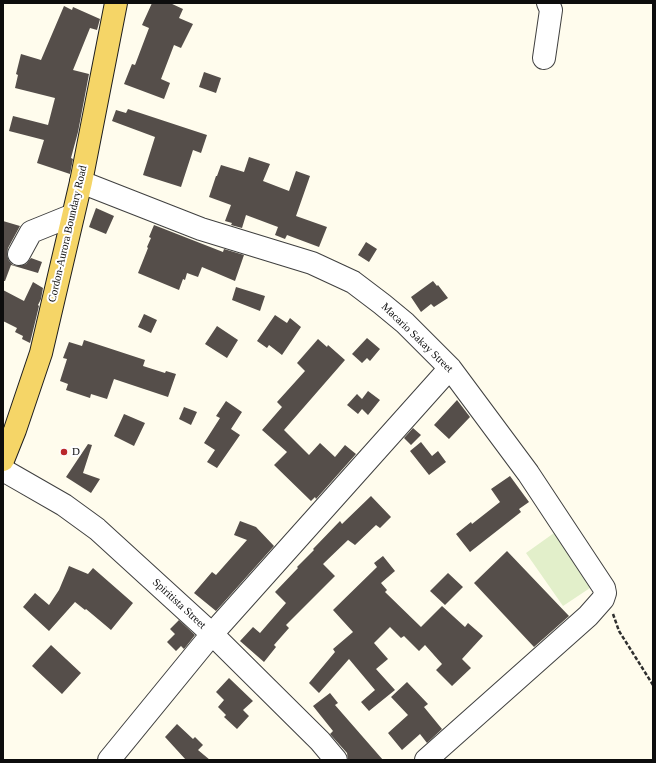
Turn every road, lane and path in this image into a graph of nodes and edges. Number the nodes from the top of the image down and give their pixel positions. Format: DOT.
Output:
graph roads {
  1 [pos="116,3"];
  2 [pos="548,3"];
  3 [pos="544,58"];
  4 [pos="81,182"];
  5 [pos="73,215"];
  6 [pos="19,254"];
  7 [pos="450,368"];
  8 [pos="3,460"];
  9 [pos="3,470"];
  10 [pos="605,593"];
  11 [pos="212,634"];
  12 [pos="653,685"];
  13 [pos="109,760"];
  14 [pos="336,760"];
  15 [pos="426,760"];
  1 -- 4 [label="main road, Cordon-Aurora Boundary Road"];
  2 -- 3 [label="street"];
  4 -- 5 [label="main road, Cordon-Aurora Boundary Road"];
  4 -- 7 [label="street, Macario Sakay Street"];
  5 -- 6 [label="street"];
  5 -- 8 [label="main road, Cordon-Aurora Boundary Road"];
  7 -- 10 [label="street, Macario Sakay Street"];
  7 -- 11 [label="street"];
  9 -- 11 [label="street, Spiritista Street"];
  10 -- 12 [label="path"];
  10 -- 15 [label="street"];
  11 -- 13 [label="street"];
  11 -- 14 [label="street, Spiritista Street"];
}
